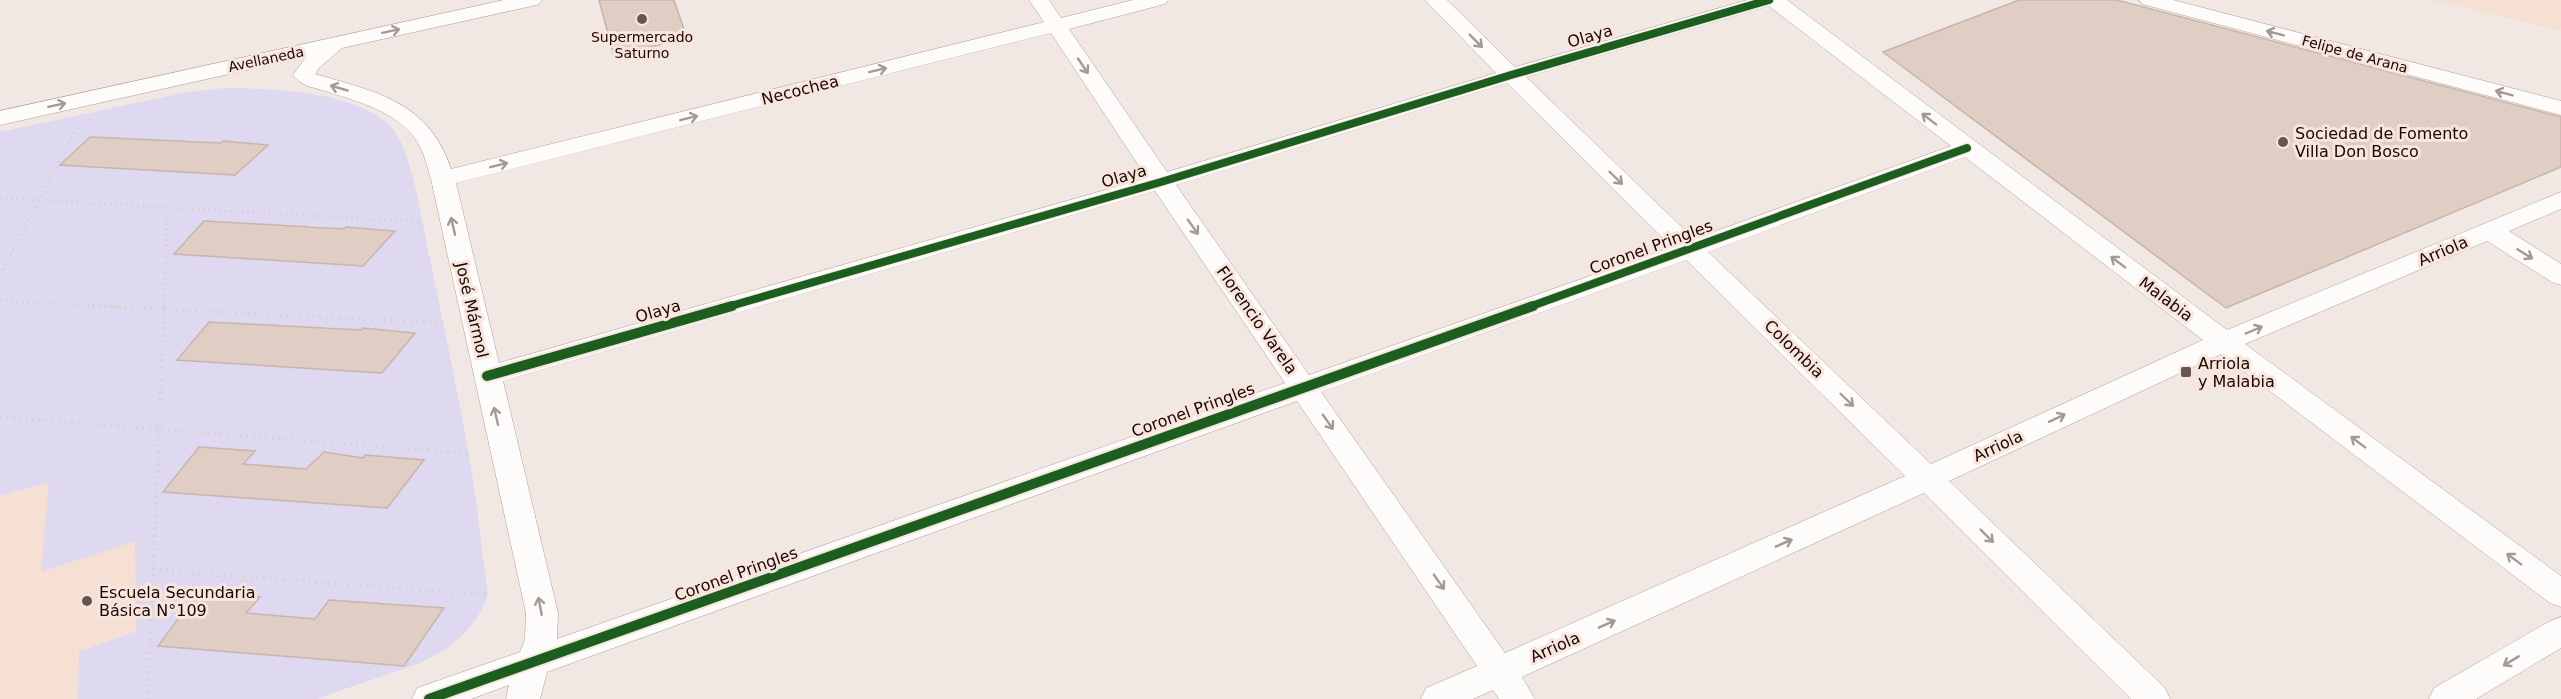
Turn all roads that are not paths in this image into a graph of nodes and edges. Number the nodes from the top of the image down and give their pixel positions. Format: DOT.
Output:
graph roads {
  1 [pos="532,0"];
  2 [pos="1039,0"];
  3 [pos="1158,0"];
  4 [pos="1435,0"];
  5 [pos="1769,0"];
  6 [pos="1774,0"];
  7 [pos="2149,0"];
  8 [pos="2195,6"];
  9 [pos="1055,26"];
  10 [pos="336,43"];
  11 [pos="1511,75"];
  12 [pos="2561,108"];
  13 [pos="0,117"];
  14 [pos="1967,148"];
  15 [pos="443,179"];
  16 [pos="1161,182"];
  17 [pos="2561,200"];
  18 [pos="2490,231"];
  19 [pos="1689,250"];
  20 [pos="2561,276"];
  21 [pos="2224,342"];
  22 [pos="487,376"];
  23 [pos="1304,386"];
  24 [pos="1929,478"];
  25 [pos="2561,594"];
  26 [pos="2561,631"];
  27 [pos="533,663"];
  28 [pos="1501,672"];
  29 [pos="429,699"];
  30 [pos="523,699"];
  31 [pos="1438,699"];
  32 [pos="1518,699"];
  33 [pos="2153,699"];
  34 [pos="2446,699"];
  10 -- 1 [label="street, Avellaneda, one-way"];
  2 -- 9 [label="street, Florencio Varela"];
  3 -- 9 [label="street, Necochea"];
  4 -- 11 [label="street, Colombia, one-way"];
  5 -- 11 [label="street, Olaya"];
  14 -- 6 [label="street, Malabia, one-way"];
  7 -- 8 [label="street, Felipe de Arana"];
  12 -- 8 [label="street, Felipe de Arana, one-way"];
  15 -- 9 [label="street, Necochea, one-way"];
  9 -- 16 [label="street, Florencio Varela, one-way"];
  13 -- 10 [label="street, Avellaneda, one-way"];
  15 -- 10 [label="street, José Mármol, one-way"];
  11 -- 16 [label="street, Olaya"];
  11 -- 19 [label="street, Colombia, one-way"];
  14 -- 19 [label="street, Coronel Pringles"];
  21 -- 14 [label="street, Malabia, one-way"];
  22 -- 15 [label="street, José Mármol, one-way"];
  16 -- 22 [label="street, Olaya"];
  16 -- 23 [label="street, Florencio Varela, one-way"];
  17 -- 18 [label="street, Arriola"];
  18 -- 20 [label="street, one-way"];
  21 -- 18 [label="street, Arriola, one-way"];
  19 -- 23 [label="street, Coronel Pringles"];
  19 -- 24 [label="street, Colombia, one-way"];
  24 -- 21 [label="street, Arriola, one-way"];
  25 -- 21 [label="street, Malabia, one-way"];
  27 -- 22 [label="street, José Mármol, one-way"];
  23 -- 27 [label="street, Coronel Pringles"];
  23 -- 28 [label="street, Florencio Varela, one-way"];
  28 -- 24 [label="street, Arriola, one-way"];
  24 -- 33 [label="street, Colombia, one-way"];
  26 -- 34 [label="street, one-way"];
  27 -- 29 [label="street, Coronel Pringles"];
  27 -- 30 [label="street, José Mármol"];
  28 -- 31 [label="street, Arriola"];
  28 -- 32 [label="street, Florencio Varela"];
}
